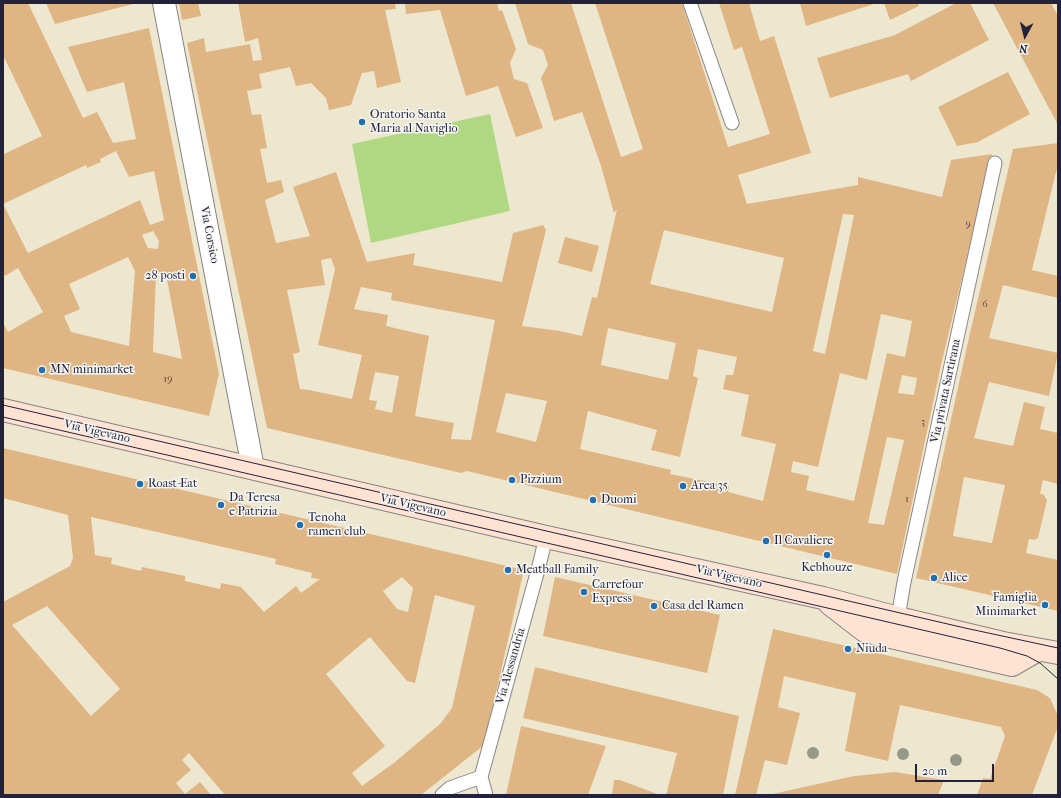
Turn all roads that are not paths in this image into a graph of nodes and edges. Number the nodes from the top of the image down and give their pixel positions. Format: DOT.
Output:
graph roads {
  1 [pos="164,3"];
  2 [pos="690,3"];
  3 [pos="732,123"];
  4 [pos="995,163"];
  5 [pos="3,410"];
  6 [pos="253,468"];
  7 [pos="546,537"];
  8 [pos="823,598"];
  9 [pos="898,618"];
  10 [pos="1048,651"];
  11 [pos="481,777"];
  12 [pos="442,795"];
  13 [pos="486,795"];
  1 -- 6 [label="street, Via Corsico"];
  2 -- 3 [label="lane"];
  4 -- 9 [label="lane, Via privata Sartirana"];
  5 -- 6 [label="street, Via Vigevano"];
  6 -- 7 [label="street, Via Vigevano"];
  7 -- 8 [label="street, Via Vigevano"];
  7 -- 11 [label="lane, Via Alessandria"];
  8 -- 9 [label="street, Via Vigevano"];
  8 -- 10 [label="street, Via Vigevano"];
  9 -- 10 [label="street, Via Vigevano"];
  11 -- 12 [label="lane"];
  11 -- 13 [label="lane"];
}
